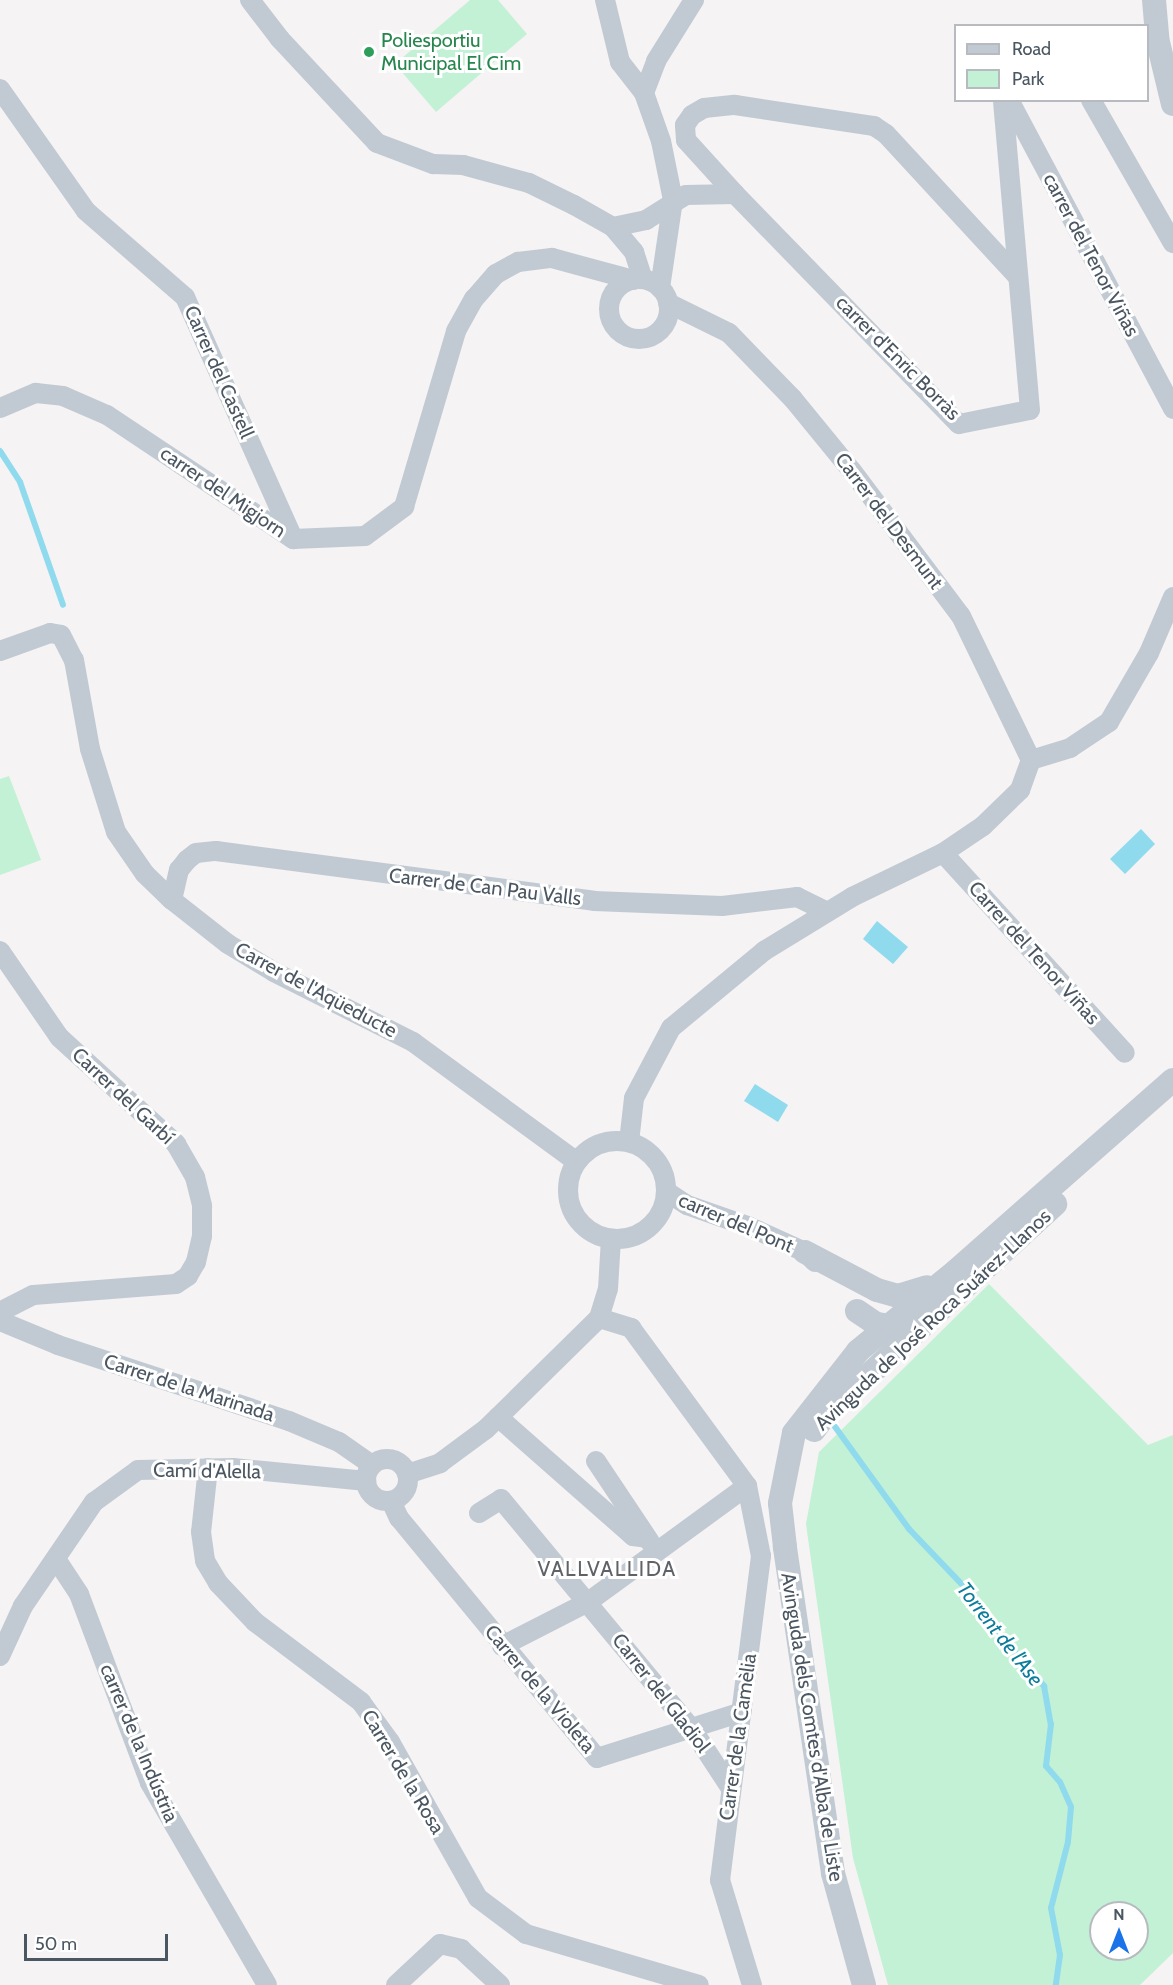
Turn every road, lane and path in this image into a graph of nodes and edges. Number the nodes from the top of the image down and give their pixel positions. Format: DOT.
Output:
graph roads {
  1 [pos="250,0"];
  2 [pos="605,0"];
  3 [pos="694,0"];
  4 [pos="1154,0"];
  5 [pos="0,89"];
  6 [pos="644,93"];
  7 [pos="1003,102"];
  8 [pos="1010,102"];
  9 [pos="1091,102"];
  10 [pos="1173,104"];
  11 [pos="735,194"];
  12 [pos="673,200"];
  13 [pos="613,227"];
  14 [pos="1173,243"];
  15 [pos="628,245"];
  16 [pos="575,264"];
  17 [pos="603,270"];
  18 [pos="1017,276"];
  19 [pos="651,287"];
  20 [pos="609,303"];
  21 [pos="700,320"];
  22 [pos="664,326"];
  23 [pos="0,408"];
  24 [pos="1173,409"];
  25 [pos="293,539"];
  26 [pos="1173,597"];
  27 [pos="0,651"];
  28 [pos="1031,760"];
  29 [pos="944,853"];
  30 [pos="172,900"];
  31 [pos="828,912"];
  32 [pos="0,951"];
  33 [pos="1125,1053"];
  34 [pos="1173,1080"];
  35 [pos="1173,1095"];
  36 [pos="629,1142"];
  37 [pos="576,1162"];
  38 [pos="667,1192"];
  39 [pos="610,1239"];
  40 [pos="1009,1247"];
  41 [pos="805,1252"];
  42 [pos="956,1271"];
  43 [pos="832,1277"];
  44 [pos="877,1290"];
  45 [pos="857,1311"];
  46 [pos="0,1312"];
  47 [pos="599,1318"];
  48 [pos="0,1321"];
  49 [pos="892,1324"];
  50 [pos="858,1351"];
  51 [pos="826,1414"];
  52 [pos="498,1418"];
  53 [pos="596,1461"];
  54 [pos="786,1466"];
  55 [pos="208,1468"];
  56 [pos="369,1473"];
  57 [pos="408,1474"];
  58 [pos="610,1483"];
  59 [pos="747,1486"];
  60 [pos="586,1495"];
  61 [pos="391,1501"];
  62 [pos="479,1513"];
  63 [pos="651,1545"];
  64 [pos="56,1559"];
  65 [pos="588,1602"];
  66 [pos="502,1646"];
  67 [pos="0,1656"];
  68 [pos="742,1712"];
  69 [pos="692,1729"];
  70 [pos="730,1787"];
  71 [pos="267,1985"];
  72 [pos="396,1985"];
  73 [pos="500,1985"];
  74 [pos="699,1985"];
  75 [pos="752,1985"];
  76 [pos="864,1985"];
  1 -- 13 [label="street"];
  2 -- 6 [label="street"];
  3 -- 6 [label="street"];
  4 -- 10 [label="street"];
  5 -- 25 [label="street, Carrer del Castell"];
  6 -- 12 [label="street"];
  7 -- 18 [label="street, carrer d'Enric Borràs"];
  8 -- 24 [label="street, carrer del Tenor Viñas"];
  9 -- 14 [label="street"];
  11 -- 12 [label="street"];
  11 -- 18 [label="street"];
  11 -- 18 [label="street, carrer d'Enric Borràs"];
  12 -- 13 [label="street"];
  12 -- 19 [label="street"];
  13 -- 15 [label="street"];
  15 -- 17 [label="street"];
  15 -- 19 [label="street"];
  16 -- 17 [label="street, carrer del Migjorn"];
  16 -- 20 [label="street"];
  16 -- 25 [label="street, carrer del Migjorn"];
  17 -- 19 [label="street, carrer del Migjorn"];
  19 -- 20 [label="street"];
  19 -- 21 [label="street"];
  19 -- 22 [label="street"];
  20 -- 22 [label="street"];
  21 -- 22 [label="street"];
  21 -- 28 [label="street, Carrer del Desmunt"];
  23 -- 25 [label="street, carrer del Migjorn"];
  26 -- 28 [label="street"];
  27 -- 30 [label="street, Carrer de l'Aqüeducte"];
  28 -- 29 [label="street"];
  29 -- 31 [label="street"];
  29 -- 33 [label="street, Carrer del Tenor Viñas"];
  30 -- 31 [label="street, Carrer de Can Pau Valls"];
  30 -- 37 [label="street, Carrer de l'Aqüeducte"];
  31 -- 36 [label="street"];
  32 -- 46 [label="street, Carrer del Garbí"];
  34 -- 42 [label="street, Avinguda de José Roca Suárez-Llanos"];
  35 -- 40 [label="street, Avinguda de José Roca Suárez-Llanos"];
  36 -- 37 [label="street"];
  36 -- 38 [label="street"];
  37 -- 39 [label="street"];
  38 -- 39 [label="street"];
  38 -- 41 [label="street, carrer del Pont"];
  39 -- 47 [label="street"];
  40 -- 49 [label="street"];
  40 -- 51 [label="street, Avinguda de José Roca Suárez-Llanos"];
  41 -- 43 [label="street, carrer del Pont"];
  41 -- 44 [label="street"];
  42 -- 44 [label="street"];
  42 -- 49 [label="street, Avinguda de José Roca Suárez-Llanos"];
  43 -- 45 [label="street"];
  44 -- 49 [label="street"];
  45 -- 49 [label="street"];
  45 -- 50 [label="street"];
  47 -- 52 [label="street"];
  47 -- 59 [label="street"];
  48 -- 56 [label="street, Carrer de la Marinada"];
  49 -- 50 [label="street, Avinguda de José Roca Suárez-Llanos"];
  49 -- 51 [label="street"];
  50 -- 54 [label="street, Avinguda de José Roca Suárez-Llanos"];
  51 -- 54 [label="street, Avinguda de José Roca Suárez-Llanos"];
  52 -- 57 [label="street"];
  52 -- 60 [label="street"];
  53 -- 58 [label="street"];
  54 -- 76 [label="street, Avinguda dels Comtes d'Alba de Liste"];
  55 -- 56 [label="street, Camí d'Alella"];
  55 -- 64 [label="street, Camí d'Alella"];
  55 -- 74 [label="street, Carrer de la Rosa"];
  56 -- 57 [label="street"];
  56 -- 61 [label="street"];
  57 -- 61 [label="street"];
  58 -- 60 [label="street"];
  58 -- 63 [label="street"];
  59 -- 63 [label="street"];
  59 -- 68 [label="street, Carrer de la Camèlia"];
  60 -- 63 [label="street"];
  61 -- 66 [label="street, Carrer de la Violeta"];
  62 -- 65 [label="street"];
  63 -- 65 [label="street"];
  64 -- 67 [label="street, Camí d'Alella"];
  64 -- 71 [label="street, carrer de la Indústria"];
  65 -- 66 [label="street"];
  65 -- 69 [label="street, Carrer del Gladiol"];
  66 -- 69 [label="street, Carrer de la Violeta"];
  68 -- 69 [label="street, Carrer de la Violeta"];
  68 -- 70 [label="street, Carrer de la Camèlia"];
  69 -- 70 [label="street, Carrer del Gladiol"];
  70 -- 75 [label="street, Carrer de la Camèlia"];
  72 -- 73 [label="street"];
}
